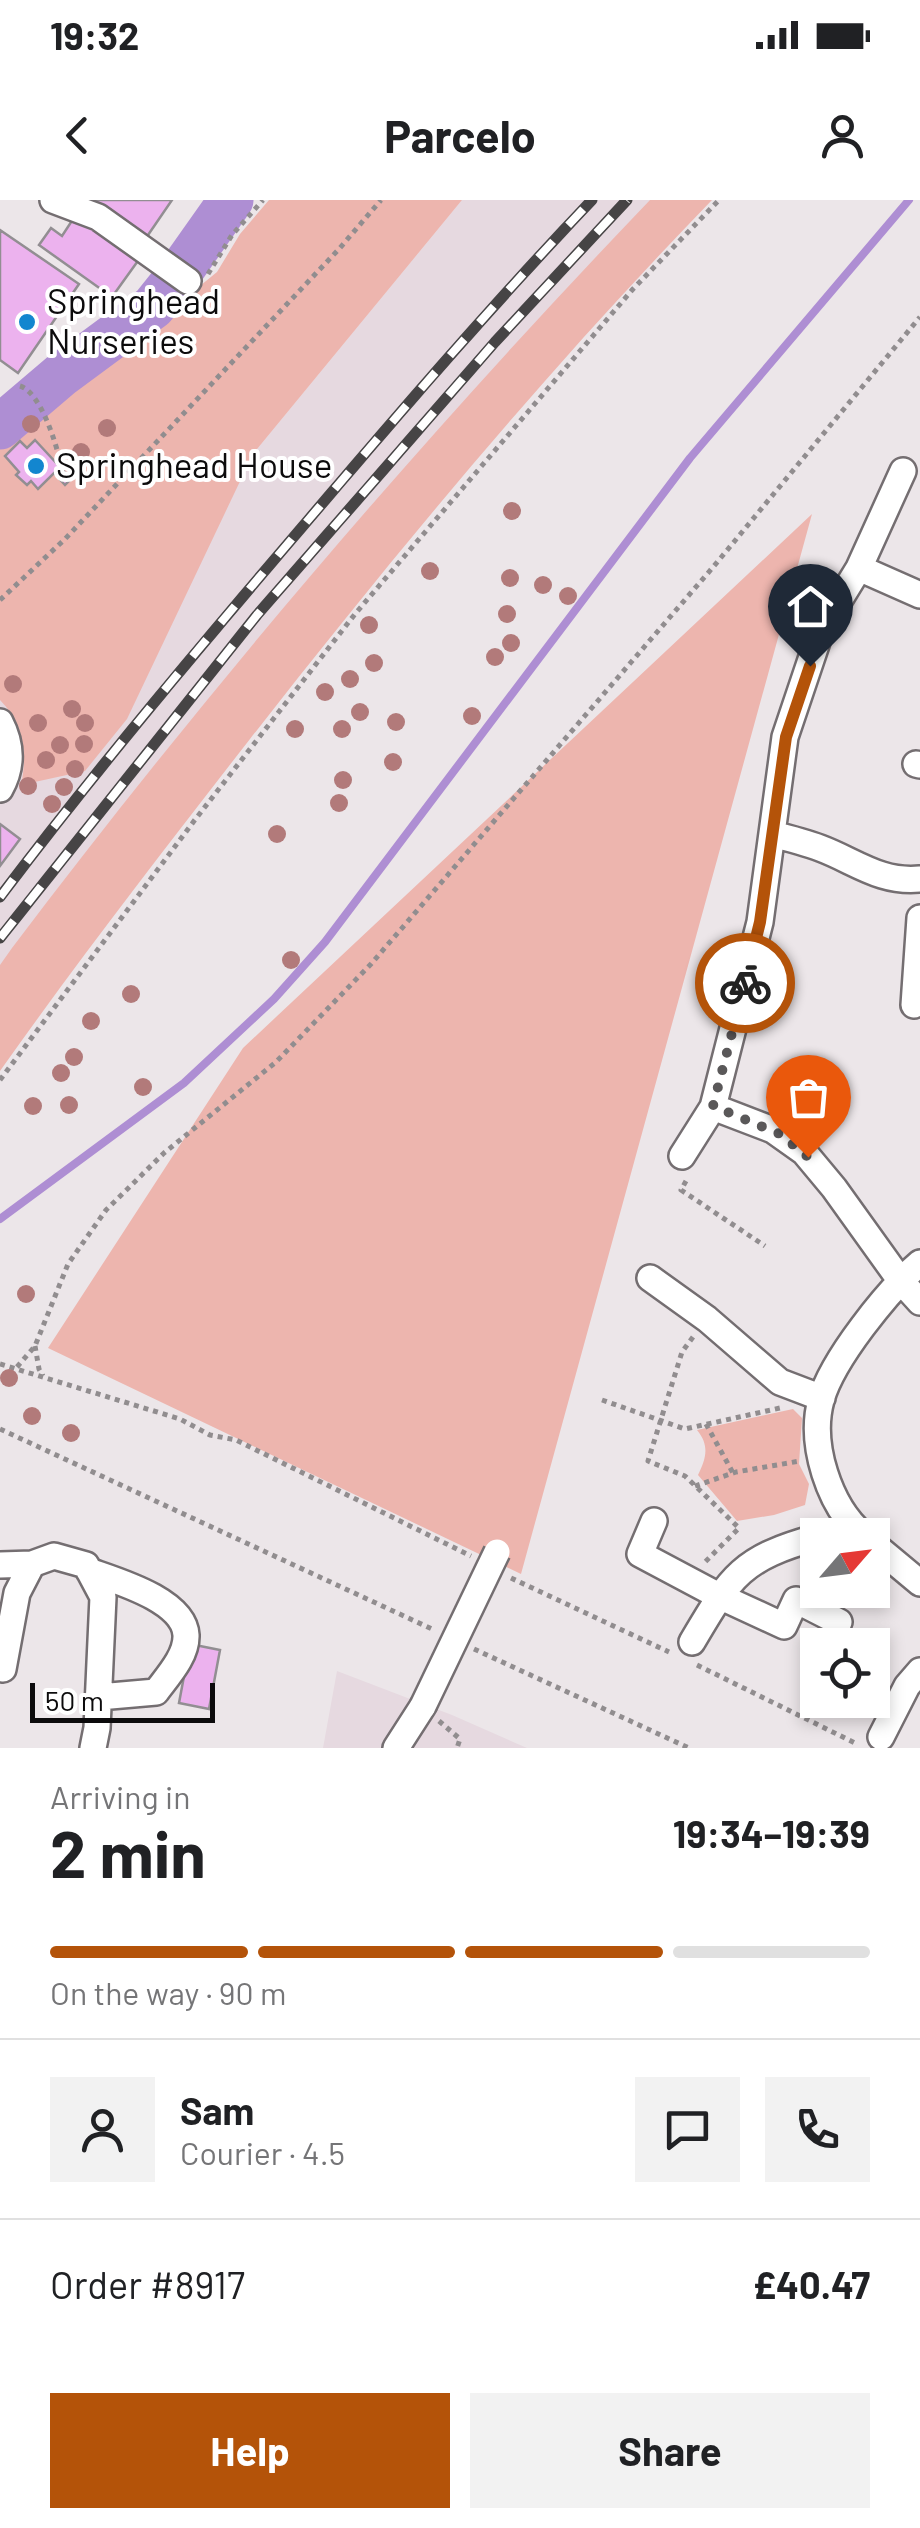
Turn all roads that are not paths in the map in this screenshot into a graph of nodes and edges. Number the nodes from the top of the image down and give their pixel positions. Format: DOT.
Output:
graph roads {
  1 [pos="53,200"];
  2 [pos="188,281"];
  3 [pos="903,472"];
  4 [pos="858,568"];
  5 [pos="920,595"];
  6 [pos="0,722"];
  7 [pos="0,789"];
  8 [pos="772,834"];
  9 [pos="920,879"];
  10 [pos="920,918"];
  11 [pos="914,1005"];
  12 [pos="713,1106"];
  13 [pos="682,1156"];
  14 [pos="920,1263"];
  15 [pos="650,1278"];
  16 [pos="900,1280"];
  17 [pos="920,1302"];
  18 [pos="822,1398"];
  19 [pos="849,1518"];
  20 [pos="654,1521"];
  21 [pos="800,1542"];
  22 [pos="890,1558"];
  23 [pos="496,1563"];
  24 [pos="0,1564"];
  25 [pos="32,1564"];
  26 [pos="90,1571"];
  27 [pos="920,1583"];
  28 [pos="719,1596"];
  29 [pos="839,1622"];
  30 [pos="692,1642"];
  31 [pos="3,1669"];
  32 [pos="920,1671"];
  33 [pos="99,1698"];
  34 [pos="873,1742"];
  35 [pos="94,1748"];
  36 [pos="396,1748"];
  1 -- 2 [label="street"];
  3 -- 4 [label="street"];
  4 -- 5 [label="street"];
  4 -- 8 [label="street"];
  6 -- 7 [label="street"];
  8 -- 9 [label="street"];
  8 -- 12 [label="street"];
  10 -- 11 [label="street"];
  12 -- 13 [label="street"];
  12 -- 16 [label="street"];
  14 -- 16 [label="street"];
  15 -- 18 [label="street"];
  16 -- 17 [label="street"];
  16 -- 18 [label="street"];
  18 -- 19 [label="street"];
  20 -- 28 [label="street"];
  21 -- 28 [label="street"];
  22 -- 27 [label="street"];
  23 -- 36 [label="street, bridge"];
  24 -- 25 [label="street"];
  25 -- 26 [label="street"];
  25 -- 31 [label="street"];
  26 -- 33 [label="street"];
  26 -- 33 [label="street"];
  28 -- 29 [label="street"];
  28 -- 30 [label="street"];
  32 -- 34 [label="street"];
  33 -- 35 [label="street"];
}
